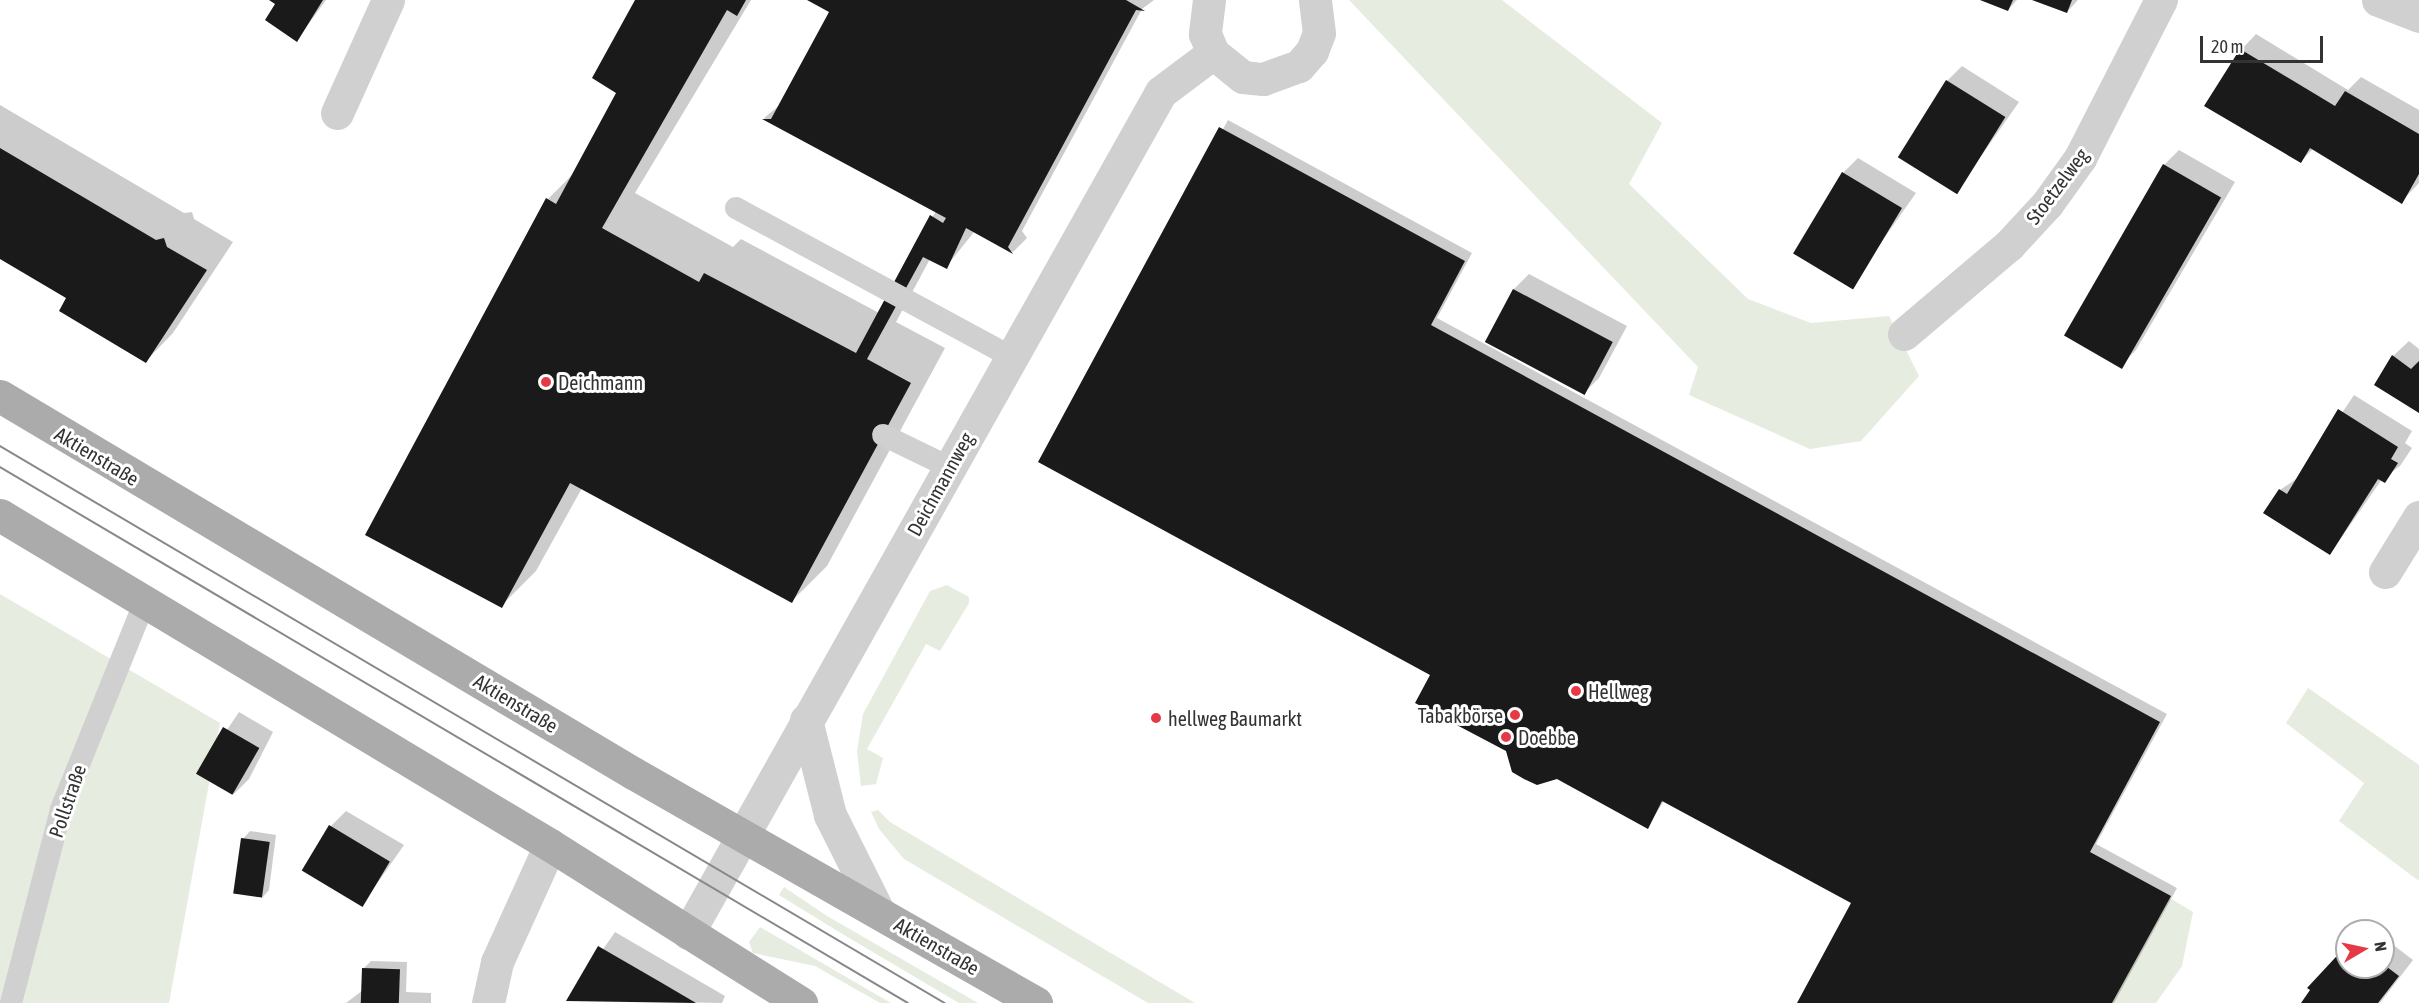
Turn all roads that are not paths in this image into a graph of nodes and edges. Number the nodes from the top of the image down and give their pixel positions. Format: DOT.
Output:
graph roads {
  1 [pos="388,0"];
  2 [pos="1209,0"];
  3 [pos="1315,0"];
  4 [pos="2161,0"];
  5 [pos="2378,0"];
  6 [pos="2419,16"];
  7 [pos="1213,53"];
  8 [pos="337,113"];
  9 [pos="736,208"];
  10 [pos="1904,334"];
  11 [pos="1012,357"];
  12 [pos="0,396"];
  13 [pos="884,435"];
  14 [pos="950,467"];
  15 [pos="0,515"];
  16 [pos="2419,517"];
  17 [pos="2385,572"];
  18 [pos="143,606"];
  19 [pos="806,720"];
  20 [pos="745,837"];
  21 [pos="550,845"];
  22 [pos="878,911"];
  23 [pos="688,933"];
  24 [pos="11,1003"];
  25 [pos="488,1003"];
  26 [pos="801,1003"];
  27 [pos="1036,1003"];
  1 -- 8 [label="street"];
  2 -- 7 [label="street"];
  3 -- 7 [label="street"];
  4 -- 10 [label="street, Stoetzelweg"];
  5 -- 6 [label="street"];
  7 -- 11 [label="street, Deichmannweg"];
  9 -- 11 [label="lane"];
  11 -- 14 [label="street, Deichmannweg"];
  12 -- 20 [label="main road, Aktienstraße"];
  13 -- 14 [label="lane"];
  14 -- 19 [label="street, Deichmannweg"];
  15 -- 18 [label="main road"];
  16 -- 17 [label="street"];
  18 -- 21 [label="main road"];
  18 -- 24 [label="lane, Pollstraße"];
  19 -- 20 [label="street, Deichmannweg"];
  19 -- 22 [label="street"];
  20 -- 22 [label="main road, Aktienstraße"];
  20 -- 23 [label="street, Deichmannweg"];
  21 -- 23 [label="main road"];
  21 -- 25 [label="street"];
  22 -- 27 [label="main road, Aktienstraße"];
  23 -- 26 [label="main road"];
}
